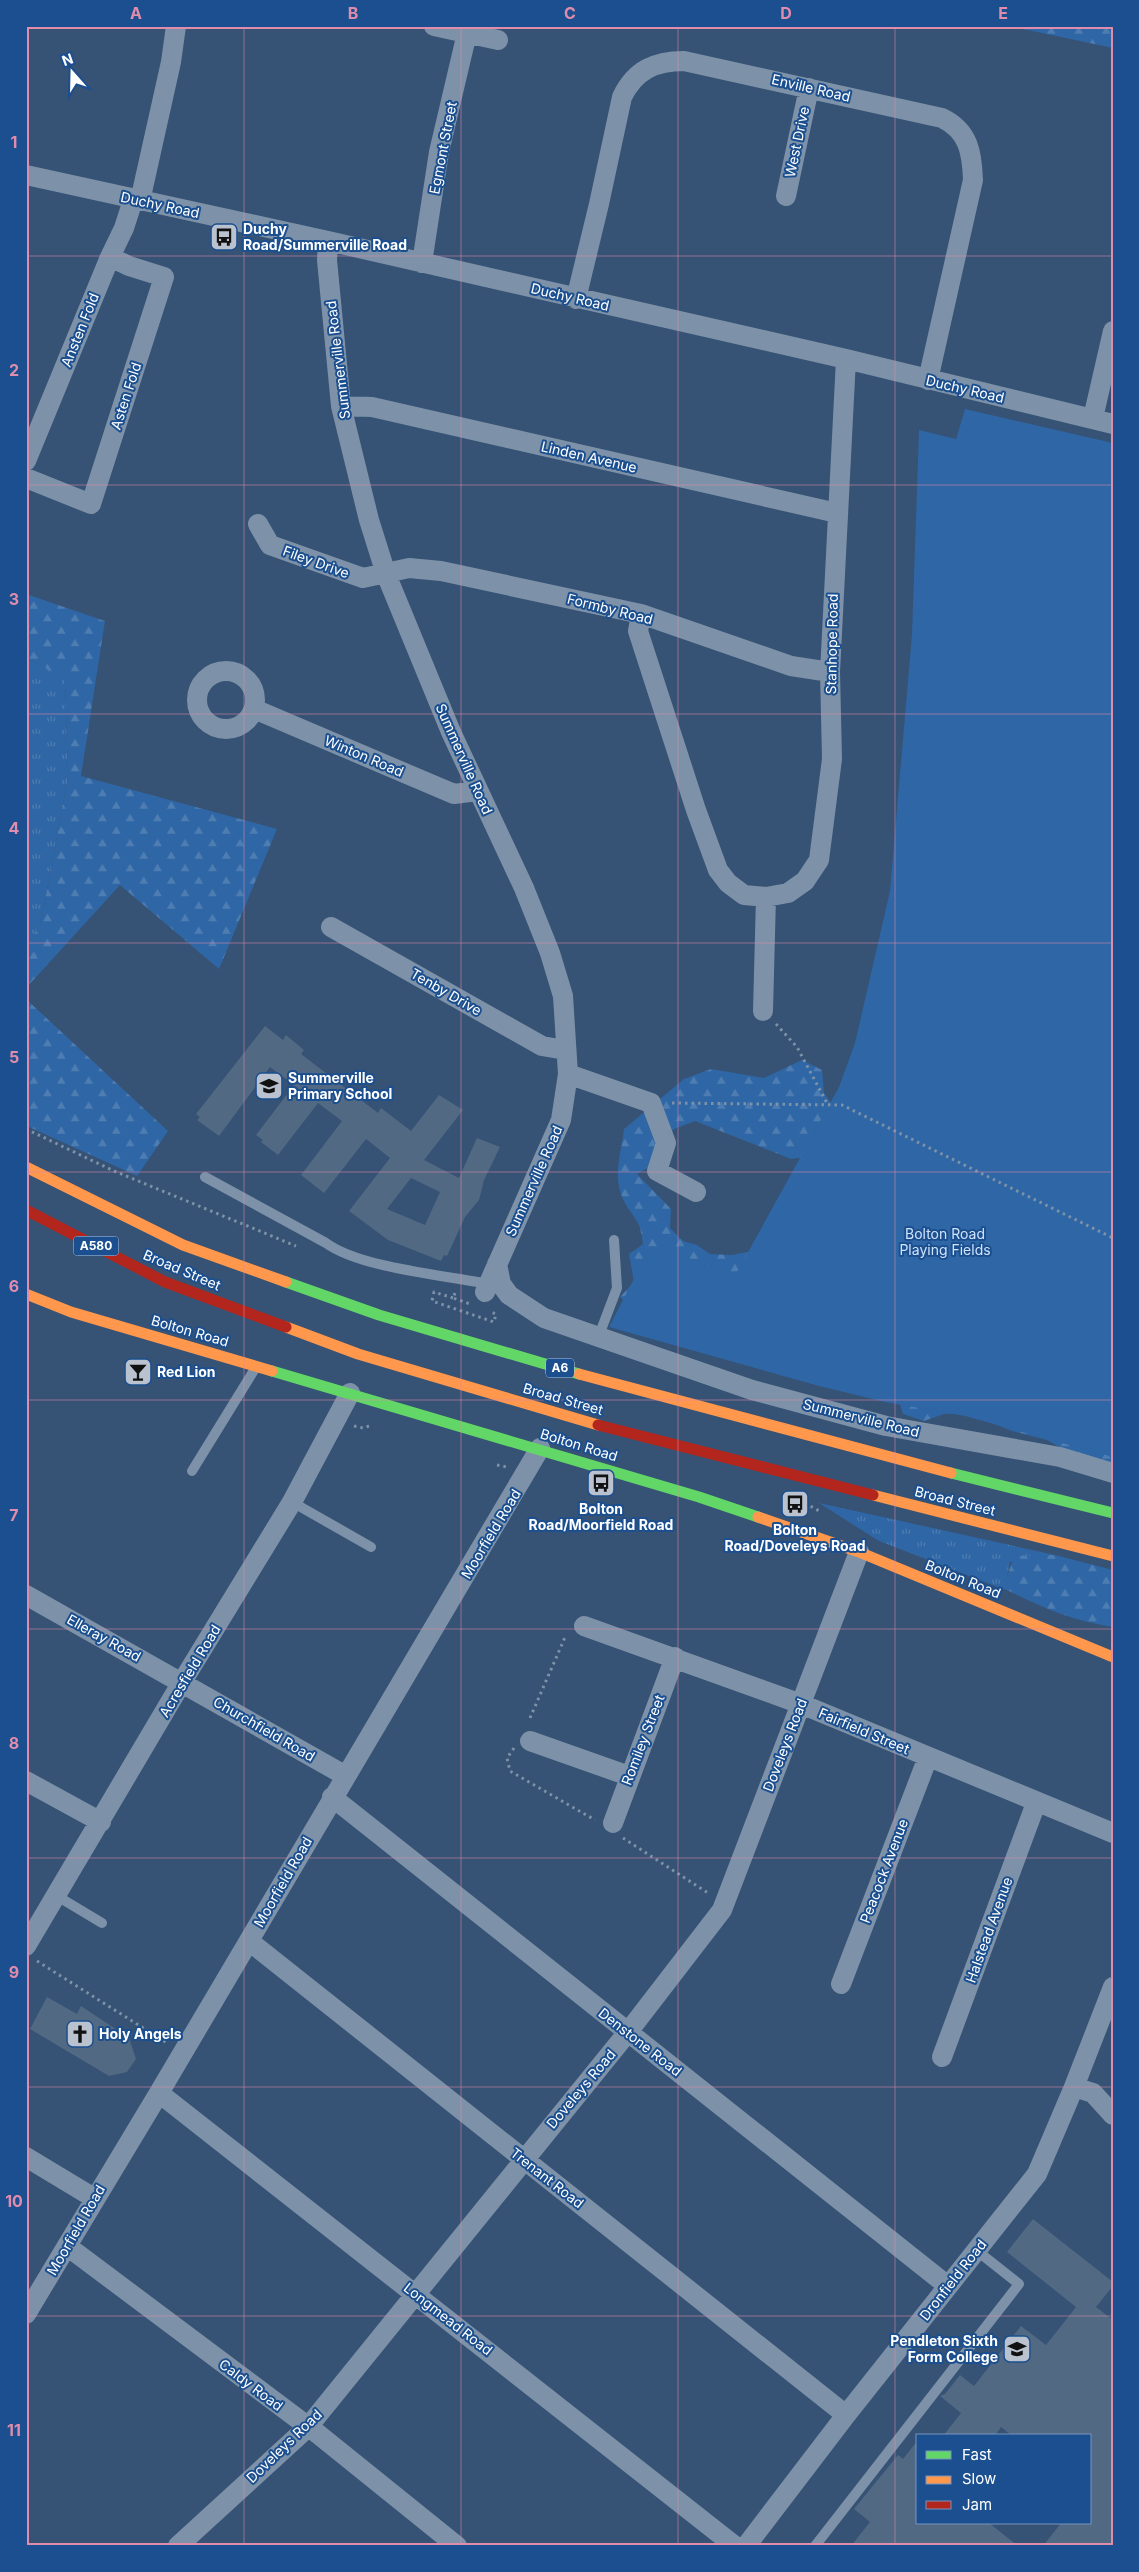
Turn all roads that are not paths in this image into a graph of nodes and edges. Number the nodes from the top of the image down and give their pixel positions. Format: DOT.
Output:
graph roads {
  1 [pos="176,26"];
  2 [pos="434,26"];
  3 [pos="467,33"];
  4 [pos="498,40"];
  5 [pos="809,88"];
  6 [pos="26,175"];
  7 [pos="786,196"];
  8 [pos="136,200"];
  9 [pos="328,241"];
  10 [pos="110,257"];
  11 [pos="422,264"];
  12 [pos="576,299"];
  13 [pos="1113,331"];
  14 [pos="846,359"];
  15 [pos="928,380"];
  16 [pos="341,406"];
  17 [pos="1093,418"];
  18 [pos="1113,424"];
  19 [pos="26,461"];
  20 [pos="26,478"];
  21 [pos="837,512"];
  22 [pos="258,524"];
  23 [pos="386,574"];
  24 [pos="641,614"];
  25 [pos="830,672"];
  26 [pos="254,709"];
  27 [pos="477,791"];
  28 [pos="766,897"];
  29 [pos="331,926"];
  30 [pos="763,1011"];
  31 [pos="565,1050"];
  32 [pos="568,1074"];
  33 [pos="26,1167"];
  34 [pos="206,1177"];
  35 [pos="696,1192"];
  36 [pos="26,1210"];
  37 [pos="54,1238"];
  38 [pos="614,1240"];
  39 [pos="497,1264"];
  40 [pos="165,1282"];
  41 [pos="487,1288"];
  42 [pos="26,1294"];
  43 [pos="598,1338"];
  44 [pos="257,1367"];
  45 [pos="350,1394"];
  46 [pos="540,1448"];
  47 [pos="192,1471"];
  48 [pos="1113,1473"];
  49 [pos="292,1502"];
  50 [pos="1113,1513"];
  51 [pos="371,1547"];
  52 [pos="859,1552"];
  53 [pos="1113,1556"];
  54 [pos="26,1595"];
  55 [pos="584,1626"];
  56 [pos="675,1657"];
  57 [pos="1113,1657"];
  58 [pos="182,1682"];
  59 [pos="801,1704"];
  60 [pos="530,1741"];
  61 [pos="928,1757"];
  62 [pos="346,1776"];
  63 [pos="629,1776"];
  64 [pos="26,1781"];
  65 [pos="332,1797"];
  66 [pos="1036,1803"];
  67 [pos="101,1822"];
  68 [pos="613,1823"];
  69 [pos="1113,1833"];
  70 [pos="58,1896"];
  71 [pos="102,1923"];
  72 [pos="249,1941"];
  73 [pos="30,1953"];
  74 [pos="841,1984"];
  75 [pos="1113,1987"];
  76 [pos="628,2032"];
  77 [pos="942,2057"];
  78 [pos="1074,2087"];
  79 [pos="160,2093"];
  80 [pos="1113,2115"];
  81 [pos="26,2157"];
  82 [pos="524,2159"];
  83 [pos="94,2198"];
  84 [pos="68,2246"];
  85 [pos="976,2250"];
  86 [pos="948,2286"];
  87 [pos="416,2294"];
  88 [pos="26,2314"];
  89 [pos="846,2415"];
  90 [pos="308,2427"];
  91 [pos="178,2546"];
  92 [pos="457,2546"];
  93 [pos="735,2546"];
  94 [pos="746,2546"];
  95 [pos="815,2546"];
  1 -- 8 [label="street"];
  2 -- 3 [label="street"];
  3 -- 4 [label="street"];
  3 -- 11 [label="street, Egmont Street"];
  5 -- 7 [label="street, West Drive"];
  5 -- 12 [label="street, Enville Road"];
  5 -- 15 [label="street, Enville Road"];
  6 -- 8 [label="street, Duchy Road"];
  8 -- 9 [label="street, Duchy Road"];
  8 -- 10 [label="street, Ansten Fold"];
  9 -- 11 [label="street, Duchy Road"];
  9 -- 16 [label="street, Summerville Road"];
  10 -- 19 [label="street, Ansten Fold"];
  10 -- 20 [label="street, Asten Fold"];
  11 -- 12 [label="street, Duchy Road"];
  12 -- 14 [label="street, Duchy Road"];
  13 -- 17 [label="street"];
  14 -- 15 [label="street, Duchy Road"];
  14 -- 21 [label="street, Stanhope Road"];
  15 -- 17 [label="street, Duchy Road"];
  16 -- 21 [label="street, Linden Avenue"];
  16 -- 23 [label="street, Summerville Road"];
  17 -- 18 [label="street, Duchy Road"];
  21 -- 25 [label="street, Stanhope Road"];
  22 -- 23 [label="street, Filey Drive"];
  23 -- 24 [label="street, Formby Road"];
  23 -- 27 [label="street, Summerville Road"];
  24 -- 25 [label="street, Formby Road"];
  24 -- 28 [label="street, Stanhope Road"];
  25 -- 28 [label="street, Stanhope Road"];
  26 -- 27 [label="street, Winton Road"];
  27 -- 31 [label="street, Summerville Road"];
  28 -- 30 [label="street"];
  29 -- 31 [label="street, Tenby Drive"];
  31 -- 32 [label="street, Summerville Road"];
  32 -- 35 [label="street"];
  32 -- 39 [label="street, Summerville Road"];
  33 -- 50 [label="main road, Broad Street / A6, bridge"];
  34 -- 41 [label="lane"];
  36 -- 40 [label="main road, Broad Street / A580"];
  37 -- 40 [label="main road"];
  38 -- 43 [label="lane"];
  39 -- 41 [label="street, Summerville Road"];
  39 -- 43 [label="street, Summerville Road"];
  40 -- 53 [label="main road, Broad Street"];
  42 -- 44 [label="main road, Bolton Road"];
  43 -- 48 [label="street, Summerville Road"];
  44 -- 45 [label="main road, Bolton Road"];
  44 -- 47 [label="lane"];
  45 -- 46 [label="main road, Bolton Road"];
  45 -- 49 [label="street, Acresfield Road"];
  46 -- 52 [label="main road, Bolton Road"];
  46 -- 62 [label="street, Moorfield Road"];
  49 -- 51 [label="lane"];
  49 -- 58 [label="street, Acresfield Road"];
  52 -- 57 [label="main road, Bolton Road"];
  52 -- 59 [label="street, Doveleys Road"];
  54 -- 58 [label="street, Elleray Road"];
  55 -- 56 [label="street, Fairfield Street"];
  56 -- 59 [label="street, Fairfield Street"];
  56 -- 63 [label="street, Romiley Street"];
  58 -- 62 [label="street, Churchfield Road"];
  58 -- 67 [label="street, Acresfield Road"];
  59 -- 61 [label="street, Fairfield Street"];
  59 -- 76 [label="street, Doveleys Road"];
  60 -- 63 [label="street"];
  61 -- 66 [label="street, Fairfield Street"];
  61 -- 74 [label="street, Peacock Avenue"];
  62 -- 65 [label="street, Moorfield Road"];
  63 -- 68 [label="street, Romiley Street"];
  64 -- 67 [label="street"];
  65 -- 72 [label="street, Moorfield Road"];
  65 -- 76 [label="street, Denstone Road"];
  66 -- 69 [label="street, Fairfield Street"];
  66 -- 77 [label="street, Halstead Avenue"];
  67 -- 70 [label="street, Acresfield Road"];
  70 -- 71 [label="lane"];
  70 -- 73 [label="street, Acresfield Road"];
  72 -- 79 [label="street, Moorfield Road"];
  72 -- 82 [label="street, Trenant Road"];
  75 -- 78 [label="street, Dronfield Road"];
  76 -- 82 [label="street, Doveleys Road"];
  76 -- 86 [label="street, Denstone Road"];
  78 -- 80 [label="street"];
  78 -- 85 [label="street, Dronfield Road"];
  79 -- 83 [label="street, Moorfield Road"];
  79 -- 87 [label="street, Longmead Road"];
  81 -- 83 [label="street"];
  82 -- 87 [label="street, Doveleys Road"];
  82 -- 89 [label="street, Trenant Road"];
  83 -- 84 [label="street, Moorfield Road"];
  84 -- 88 [label="street, Moorfield Road"];
  84 -- 90 [label="street, Caldy Road"];
  85 -- 86 [label="street, Dronfield Road"];
  85 -- 95 [label="lane"];
  86 -- 89 [label="street, Dronfield Road"];
  87 -- 90 [label="street, Doveleys Road"];
  87 -- 93 [label="street, Longmead Road"];
  89 -- 94 [label="street, Dronfield Road"];
  90 -- 91 [label="street, Doveleys Road"];
  90 -- 92 [label="street, Caldy Road"];
}
